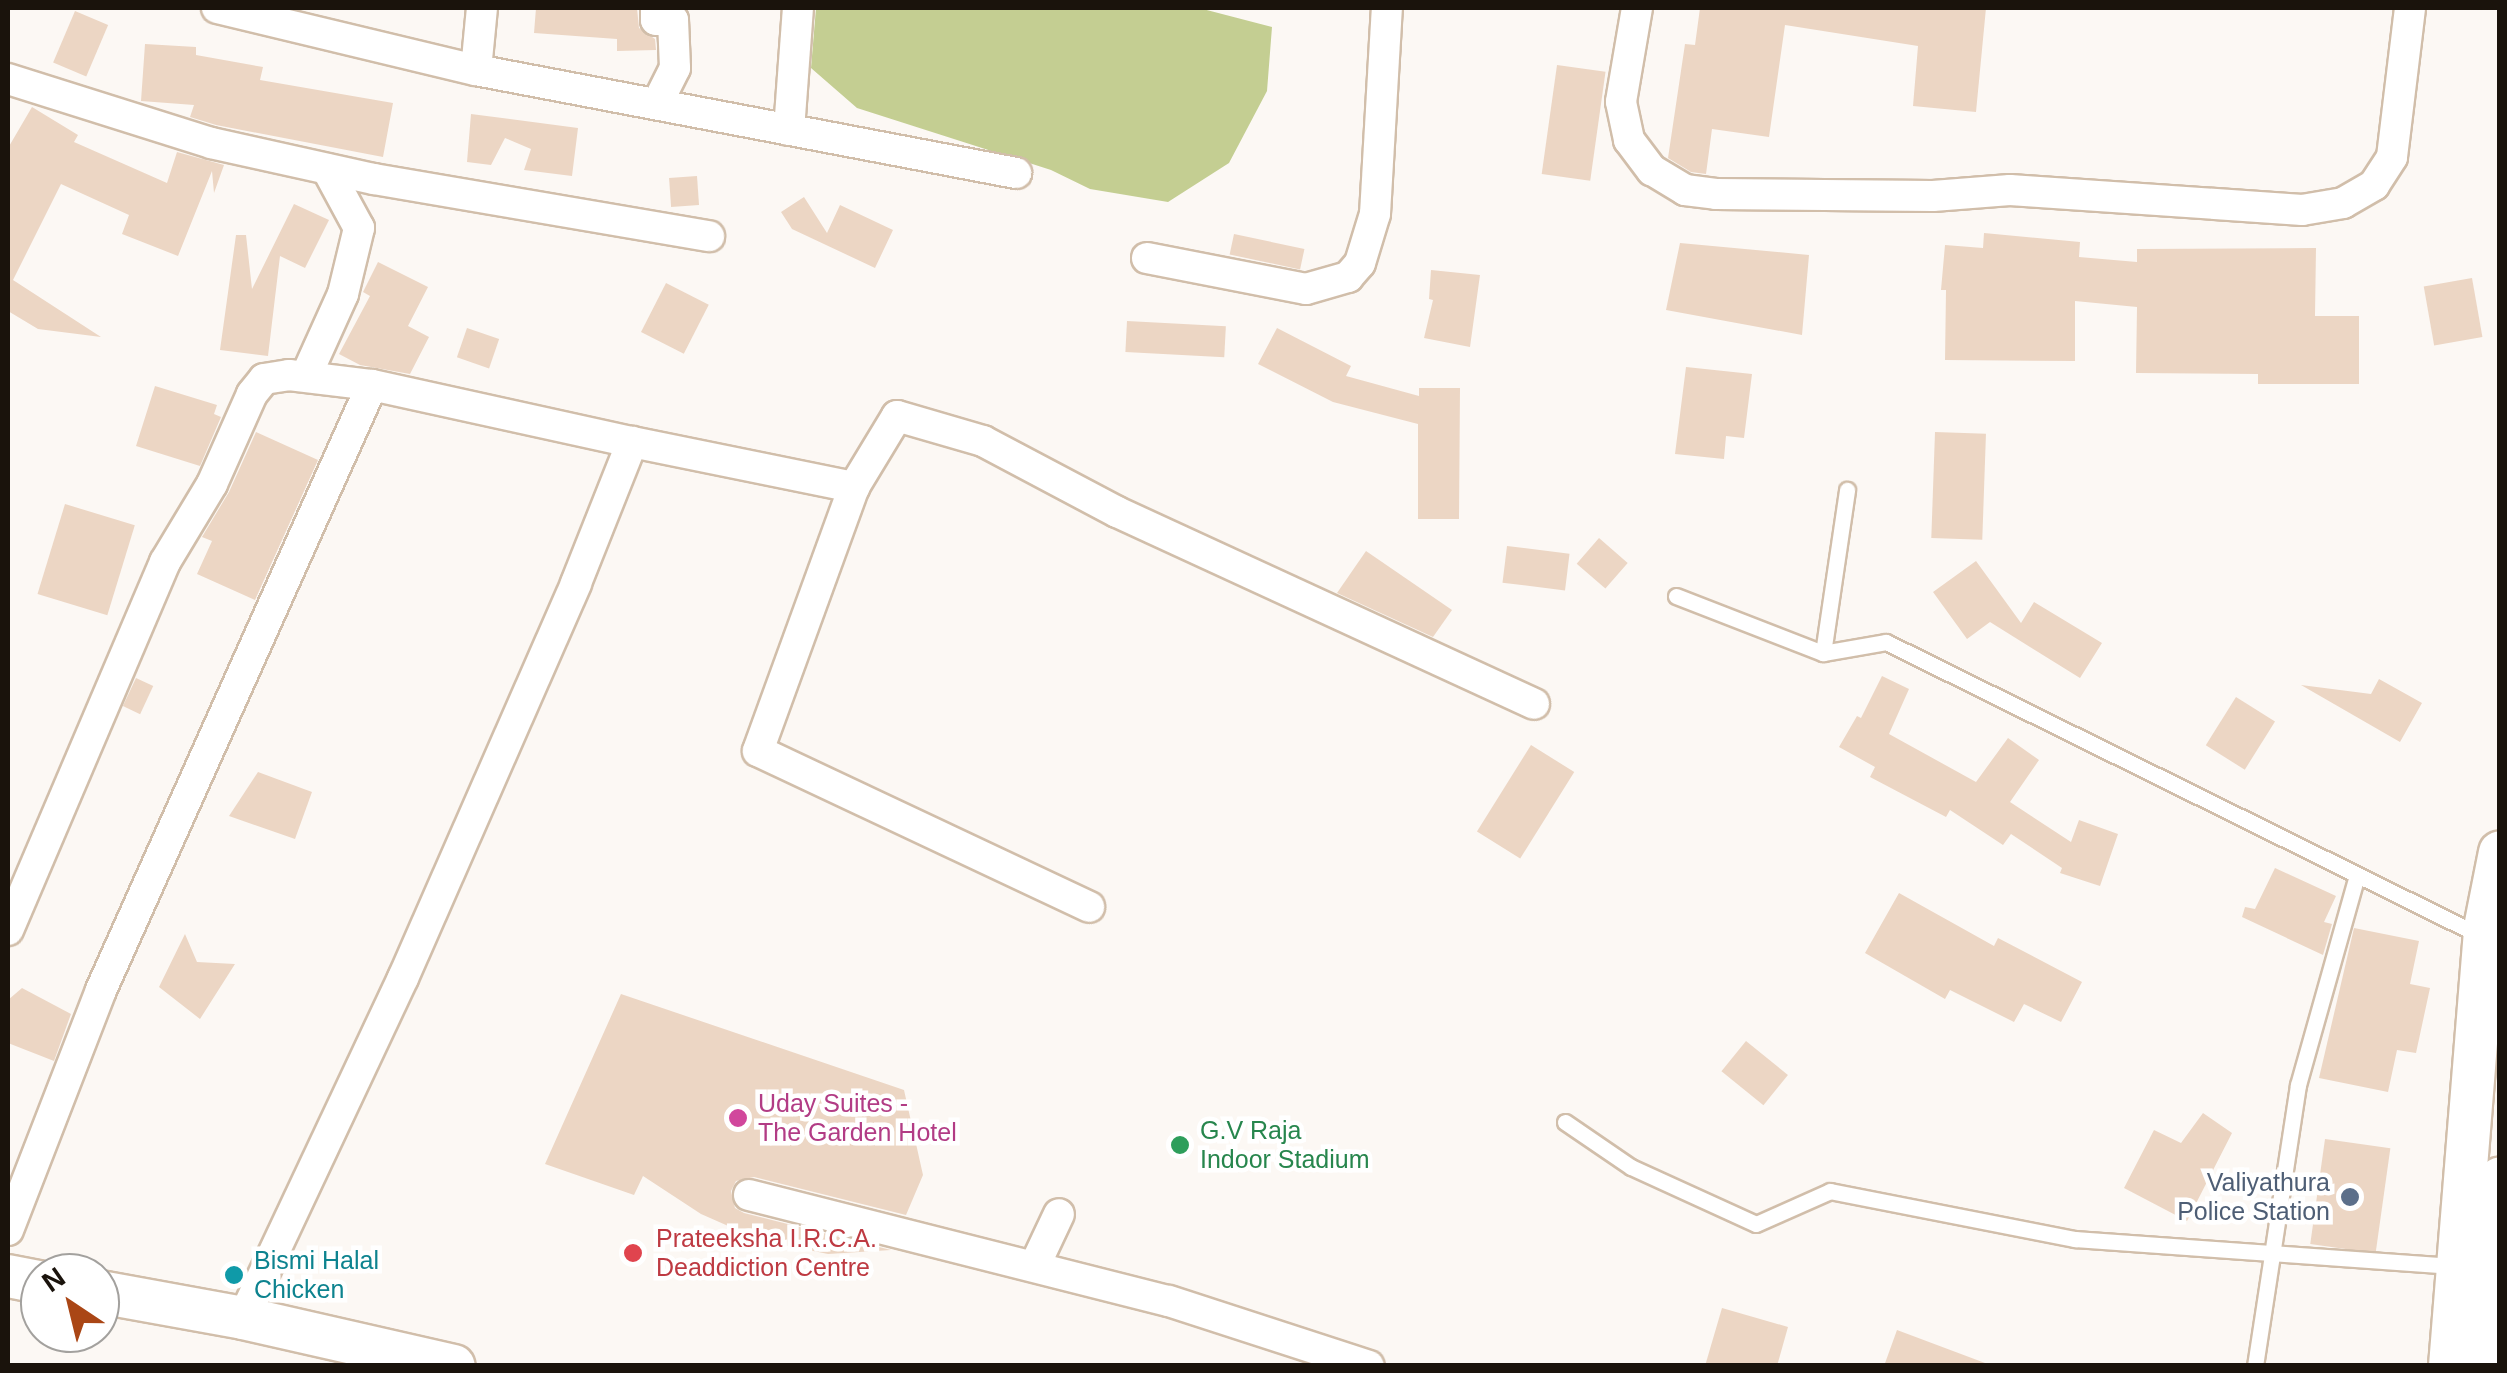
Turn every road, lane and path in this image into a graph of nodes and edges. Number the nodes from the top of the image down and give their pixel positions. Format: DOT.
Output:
graph roads {
  1 [pos="217,8"];
  2 [pos="482,8"];
  3 [pos="656,8"];
  4 [pos="798,8"];
  5 [pos="1387,8"];
  6 [pos="1636,8"];
  7 [pos="2410,8"];
  8 [pos="476,70"];
  9 [pos="8,79"];
  10 [pos="657,104"];
  11 [pos="790,130"];
  12 [pos="327,169"];
  13 [pos="1016,173"];
  14 [pos="709,236"];
  15 [pos="1147,258"];
  16 [pos="306,376"];
  17 [pos="372,385"];
  18 [pos="632,442"];
  19 [pos="854,487"];
  20 [pos="1848,490"];
  21 [pos="1676,596"];
  22 [pos="1822,652"];
  23 [pos="1534,704"];
  24 [pos="2500,852"];
  25 [pos="2357,875"];
  26 [pos="1090,907"];
  27 [pos="8,930"];
  28 [pos="2484,938"];
  29 [pos="1566,1122"];
  30 [pos="2500,1178"];
  31 [pos="750,1194"];
  32 [pos="1059,1214"];
  33 [pos="8,1230"];
  34 [pos="2274,1255"];
  35 [pos="1035,1265"];
  36 [pos="2456,1266"];
  37 [pos="120,1296"];
  38 [pos="243,1318"];
  39 [pos="351,1354"];
  40 [pos="454,1366"];
  41 [pos="1370,1366"];
  42 [pos="2255,1366"];
  43 [pos="2450,1366"];
  44 [pos="2488,1366"];
  1 -- 8 [label="street"];
  2 -- 8 [label="street"];
  3 -- 10 [label="street"];
  4 -- 11 [label="street"];
  5 -- 15 [label="street"];
  6 -- 7 [label="street"];
  8 -- 10 [label="street"];
  9 -- 12 [label="street"];
  10 -- 11 [label="street"];
  11 -- 13 [label="street"];
  12 -- 14 [label="street"];
  12 -- 16 [label="street"];
  16 -- 17 [label="street"];
  16 -- 27 [label="street"];
  17 -- 18 [label="street"];
  17 -- 33 [label="street"];
  18 -- 19 [label="street"];
  18 -- 38 [label="street"];
  19 -- 23 [label="street"];
  19 -- 26 [label="street"];
  20 -- 22 [label="lane"];
  21 -- 22 [label="lane"];
  22 -- 25 [label="lane"];
  24 -- 28 [label="main road"];
  25 -- 28 [label="lane"];
  25 -- 34 [label="lane"];
  28 -- 36 [label="main road"];
  29 -- 34 [label="lane"];
  30 -- 44 [label="main road"];
  31 -- 35 [label="street"];
  32 -- 35 [label="street"];
  34 -- 36 [label="lane"];
  34 -- 42 [label="lane"];
  35 -- 41 [label="street"];
  36 -- 43 [label="main road"];
  37 -- 38 [label="main road"];
  38 -- 39 [label="main road"];
  39 -- 40 [label="main road"];
}
